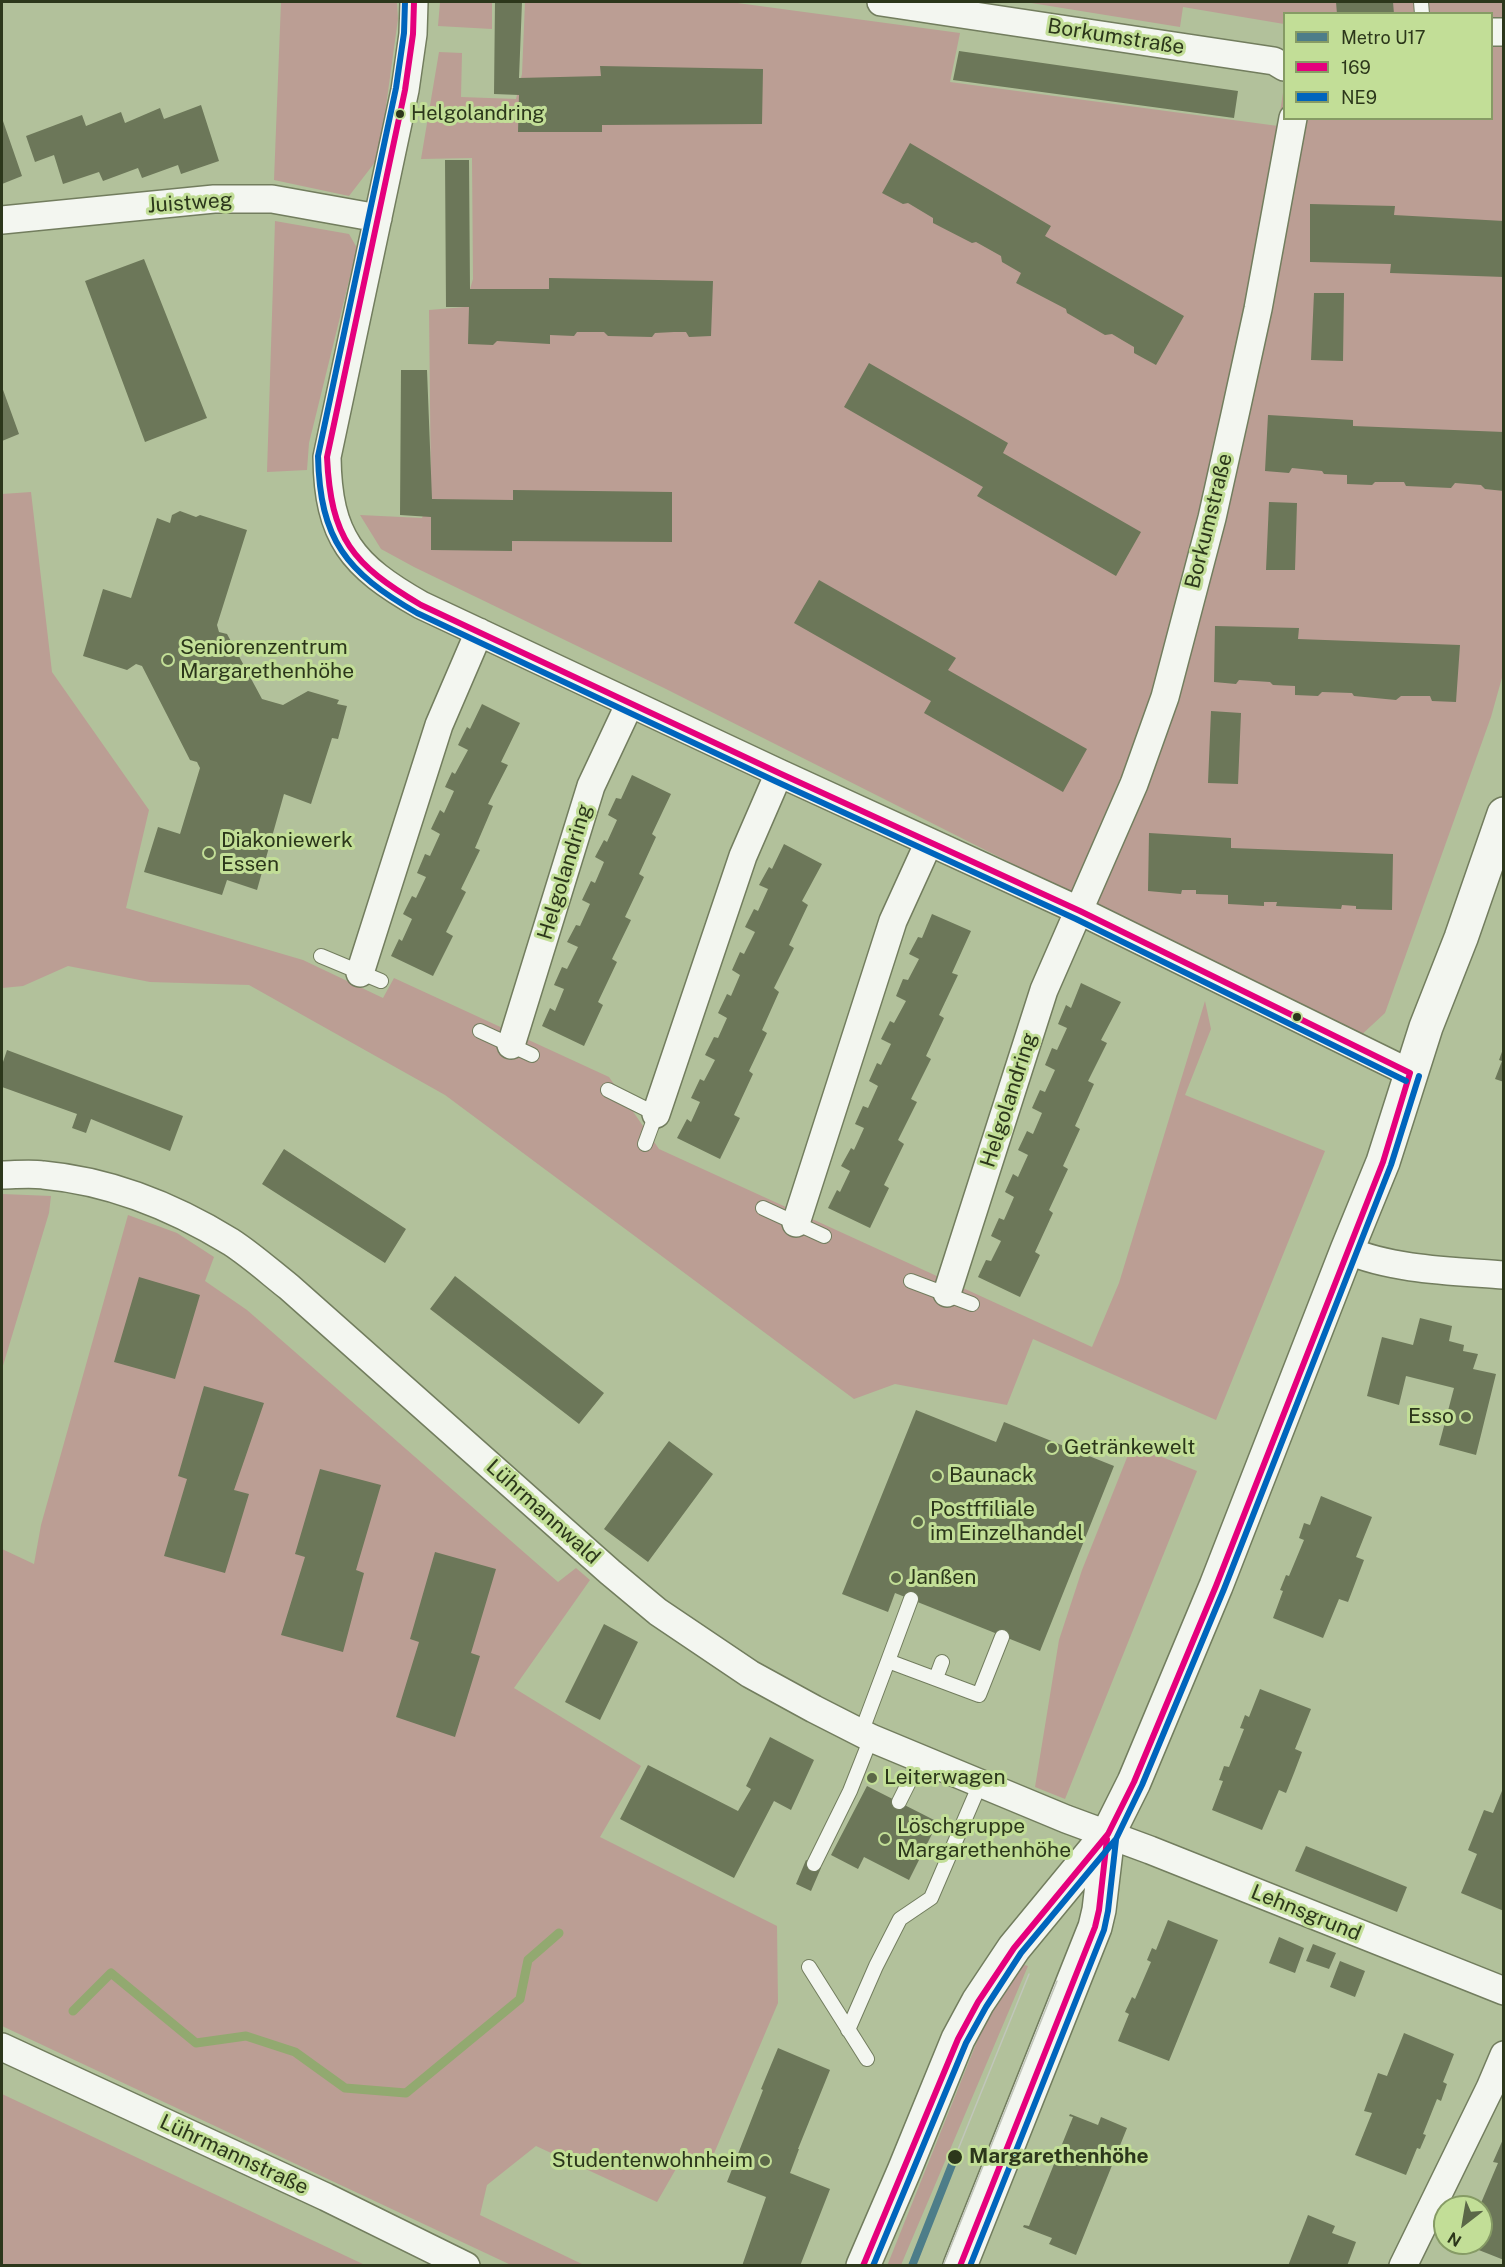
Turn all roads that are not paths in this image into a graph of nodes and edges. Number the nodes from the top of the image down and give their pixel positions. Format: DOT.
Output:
graph roads {
  1 [pos="414,2"];
  2 [pos="881,2"];
  3 [pos="947,7"];
  4 [pos="1283,66"];
  5 [pos="1293,120"];
  6 [pos="378,218"];
  7 [pos="2,220"];
  8 [pos="479,632"];
  9 [pos="630,703"];
  10 [pos="779,774"];
  11 [pos="1503,814"];
  12 [pos="930,842"];
  13 [pos="1080,911"];
  14 [pos="321,956"];
  15 [pos="370,977"];
  16 [pos="480,1031"];
  17 [pos="522,1050"];
  18 [pos="1410,1073"];
  19 [pos="608,1090"];
  20 [pos="657,1114"];
  21 [pos="645,1144"];
  22 [pos="2,1175"];
  23 [pos="763,1208"];
  24 [pos="796,1223"];
  25 [pos="824,1236"];
  26 [pos="1347,1250"];
  27 [pos="1503,1275"];
  28 [pos="911,1281"];
  29 [pos="947,1293"];
  30 [pos="972,1304"];
  31 [pos="911,1599"];
  32 [pos="1002,1636"];
  33 [pos="888,1661"];
  34 [pos="942,1662"];
  35 [pos="936,1678"];
  36 [pos="866,1735"];
  37 [pos="920,1760"];
  38 [pos="980,1784"];
  39 [pos="899,1802"];
  40 [pos="1108,1834"];
  41 [pos="813,1864"];
  42 [pos="809,1967"];
  43 [pos="1503,1991"];
  44 [pos="848,2030"];
  45 [pos="2,2047"];
  46 [pos="1503,2055"];
  47 [pos="867,2059"];
  48 [pos="466,2265"];
  49 [pos="863,2265"];
  50 [pos="960,2265"];
  51 [pos="1403,2265"];
  1 -- 6 [label="street"];
  2 -- 3 [label="street, Borkumstraße"];
  3 -- 4 [label="street, Borkumstraße"];
  5 -- 13 [label="street, Borkumstraße"];
  6 -- 7 [label="street, Juistweg"];
  6 -- 8 [label="street"];
  8 -- 9 [label="street"];
  8 -- 15 [label="street"];
  9 -- 10 [label="street"];
  9 -- 17 [label="street, Helgolandring"];
  10 -- 12 [label="street"];
  10 -- 20 [label="street"];
  11 -- 18 [label="street"];
  12 -- 13 [label="street"];
  12 -- 24 [label="street"];
  13 -- 18 [label="street"];
  13 -- 29 [label="street, Helgolandring"];
  14 -- 15 [label="lane"];
  16 -- 17 [label="lane"];
  18 -- 26 [label="street"];
  19 -- 20 [label="lane"];
  20 -- 21 [label="lane"];
  22 -- 36 [label="street, Lührmannwald"];
  23 -- 24 [label="lane"];
  24 -- 25 [label="lane"];
  26 -- 27 [label="street"];
  26 -- 40 [label="street"];
  28 -- 29 [label="lane"];
  29 -- 30 [label="lane"];
  31 -- 33 [label="lane"];
  32 -- 35 [label="lane"];
  33 -- 35 [label="lane"];
  33 -- 36 [label="lane"];
  34 -- 35 [label="lane"];
  36 -- 37 [label="street, Lührmannwald"];
  36 -- 41 [label="lane"];
  37 -- 38 [label="street, Lührmannwald"];
  37 -- 39 [label="lane"];
  38 -- 40 [label="street, Lührmannwald"];
  38 -- 44 [label="lane"];
  40 -- 43 [label="street, Lehnsgrund"];
  40 -- 49 [label="street"];
  40 -- 50 [label="street"];
  42 -- 44 [label="lane"];
  44 -- 47 [label="lane"];
  45 -- 48 [label="street, Lührmannstraße"];
  46 -- 51 [label="street"];
}
